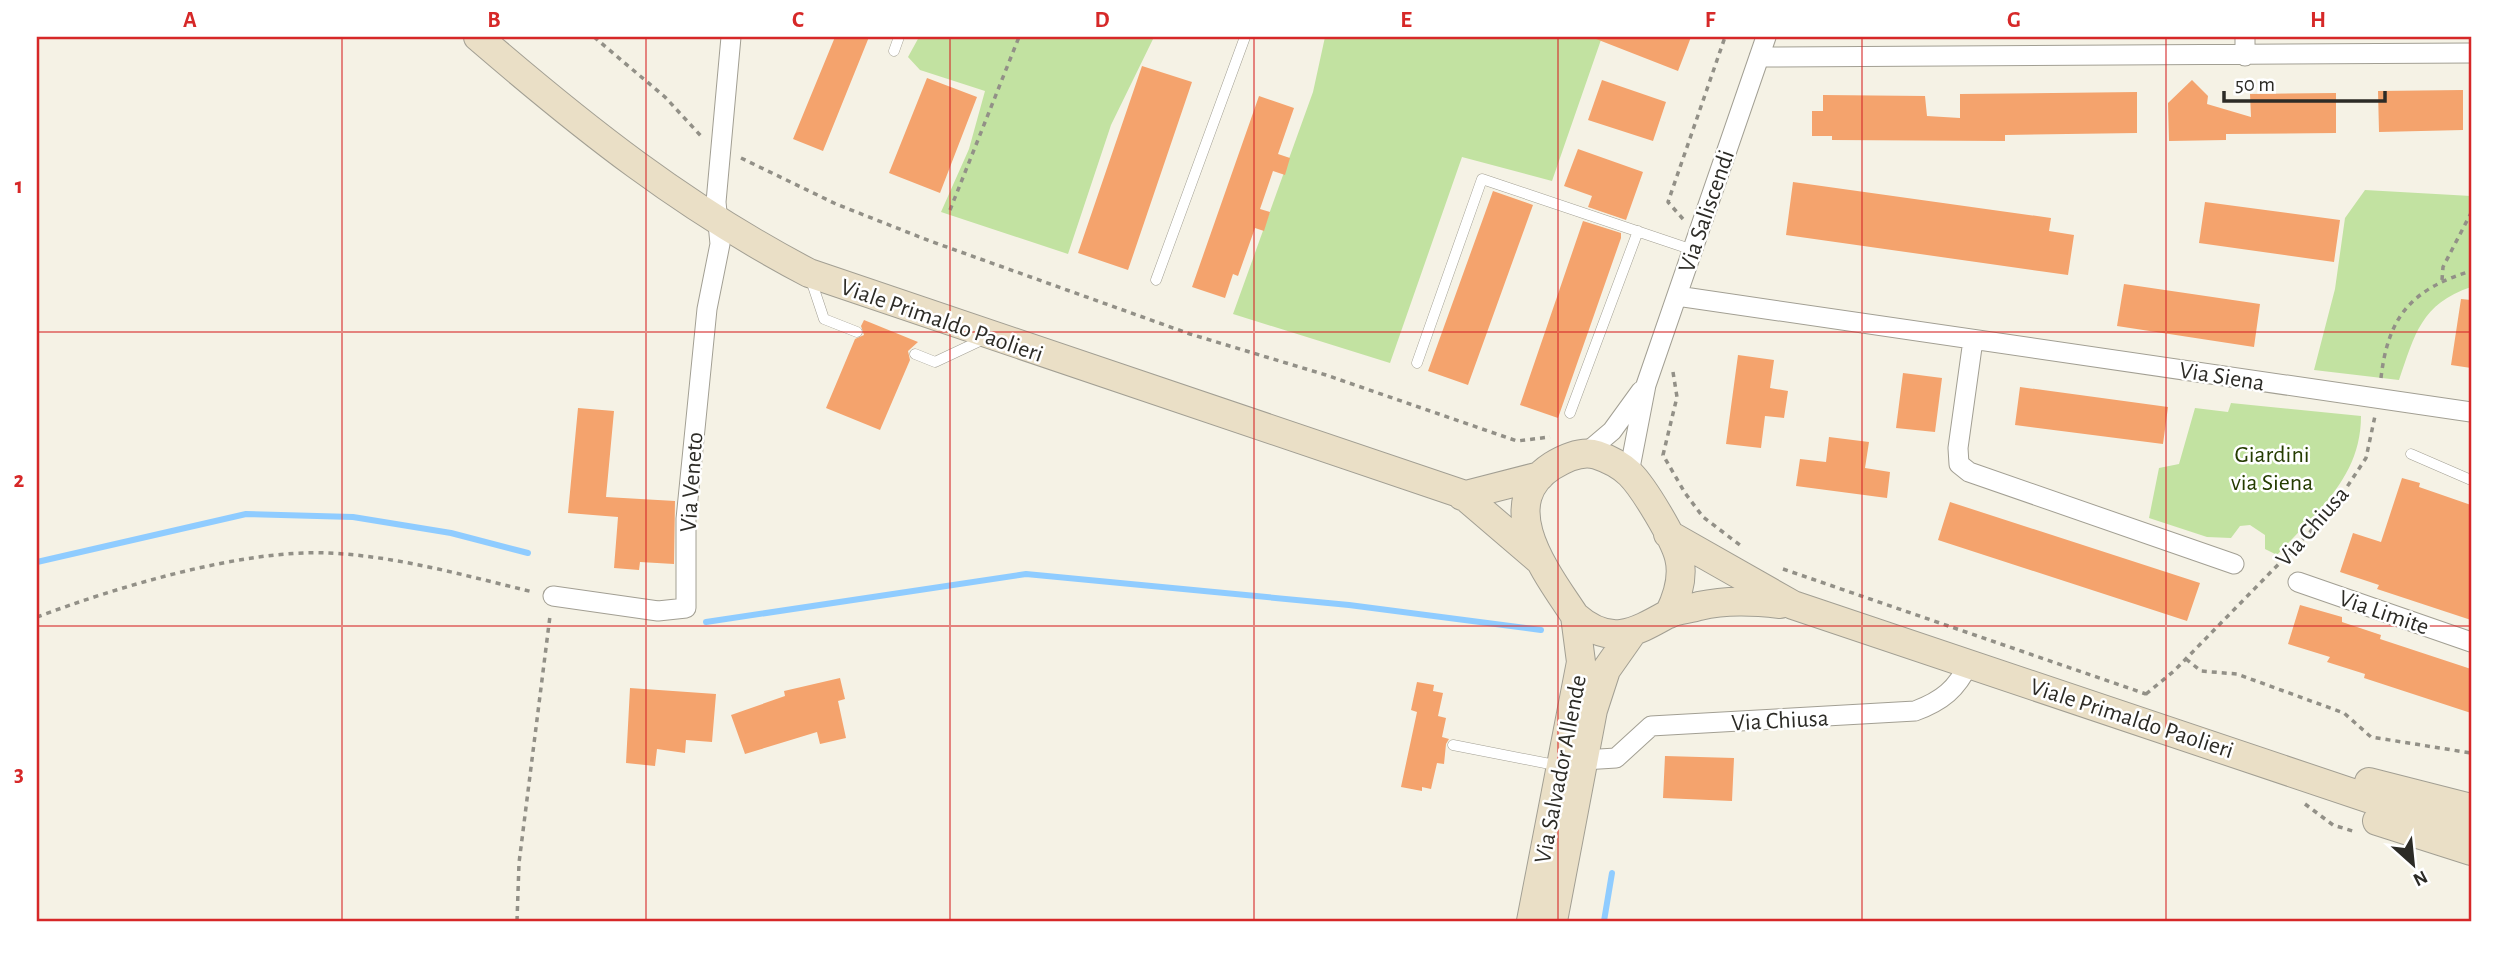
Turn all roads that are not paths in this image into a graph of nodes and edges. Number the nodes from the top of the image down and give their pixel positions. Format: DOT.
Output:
graph roads {
  1 [pos="478,37"];
  2 [pos="731,37"];
  3 [pos="899,37"];
  4 [pos="1245,37"];
  5 [pos="1766,37"];
  6 [pos="2245,46"];
  7 [pos="894,51"];
  8 [pos="2471,53"];
  9 [pos="1759,57"];
  10 [pos="720,223"];
  11 [pos="1638,231"];
  12 [pos="1693,250"];
  13 [pos="809,273"];
  14 [pos="1156,280"];
  15 [pos="1677,296"];
  16 [pos="857,332"];
  17 [pos="989,337"];
  18 [pos="1973,340"];
  19 [pos="915,354"];
  20 [pos="1417,363"];
  21 [pos="1646,385"];
  22 [pos="2471,412"];
  23 [pos="1570,413"];
  24 [pos="1586,453"];
  25 [pos="2411,454"];
  26 [pos="1629,473"];
  27 [pos="1540,476"];
  28 [pos="2471,480"];
  29 [pos="1462,496"];
  30 [pos="1668,534"];
  31 [pos="1538,559"];
  32 [pos="2234,564"];
  33 [pos="2298,582"];
  34 [pos="552,596"];
  35 [pos="1793,605"];
  36 [pos="1669,614"];
  37 [pos="1576,616"];
  38 [pos="1632,633"];
  39 [pos="2471,642"];
  40 [pos="1969,663"];
  41 [pos="1453,745"];
  42 [pos="1572,763"];
  43 [pos="2318,780"];
  44 [pos="2471,808"];
  45 [pos="2471,829"];
  46 [pos="2471,851"];
  47 [pos="1531,921"];
  48 [pos="1553,921"];
  1 -- 10 [label="main road, Viale Primaldo Paolieri"];
  2 -- 10 [label="street"];
  3 -- 7 [label="lane"];
  4 -- 14 [label="lane"];
  5 -- 9 [label="street, Via Saliscendi"];
  6 -- 8 [label="street"];
  6 -- 9 [label="street"];
  9 -- 12 [label="street, Via Saliscendi"];
  10 -- 13 [label="main road, Viale Primaldo Paolieri"];
  10 -- 34 [label="street, Via Veneto"];
  11 -- 12 [label="lane"];
  11 -- 20 [label="lane"];
  11 -- 23 [label="lane"];
  12 -- 15 [label="street, Via Saliscendi"];
  13 -- 16 [label="lane"];
  13 -- 17 [label="main road, Viale Primaldo Paolieri"];
  15 -- 18 [label="street, Via Siena"];
  15 -- 21 [label="street, Via Saliscendi"];
  17 -- 19 [label="lane"];
  17 -- 29 [label="main road, Viale Primaldo Paolieri"];
  18 -- 22 [label="street, Via Siena"];
  18 -- 32 [label="street"];
  21 -- 24 [label="street, Via Saliscendi"];
  21 -- 26 [label="street, Via Saliscendi"];
  24 -- 26 [label="main road"];
  24 -- 27 [label="main road"];
  25 -- 28 [label="lane"];
  26 -- 30 [label="main road, Viale Primaldo Paolieri"];
  27 -- 29 [label="main road"];
  27 -- 31 [label="main road, Viale Primaldo Paolieri"];
  29 -- 31 [label="main road, Viale Primaldo Paolieri"];
  30 -- 35 [label="main road, Viale Primaldo Paolieri"];
  30 -- 36 [label="main road, Viale Primaldo Paolieri"];
  31 -- 37 [label="main road, Viale Primaldo Paolieri"];
  33 -- 39 [label="street, Via Limite"];
  35 -- 36 [label="main road, Viale Primaldo Paolieri"];
  35 -- 40 [label="main road, Viale Primaldo Paolieri"];
  36 -- 38 [label="main road, Viale Primaldo Paolieri"];
  37 -- 38 [label="main road, Viale Primaldo Paolieri"];
  37 -- 42 [label="main road, Via Salvador Allende"];
  38 -- 42 [label="main road, Via Salvador Allende"];
  40 -- 42 [label="street, Via Chiusa"];
  40 -- 43 [label="main road, Viale Primaldo Paolieri"];
  41 -- 42 [label="lane"];
  42 -- 47 [label="main road, Via Salvador Allende"];
  42 -- 48 [label="main road, Via Salvador Allende"];
  43 -- 44 [label="main road"];
  43 -- 45 [label="main road, Viale Primaldo Paolieri"];
  43 -- 46 [label="main road"];
}
